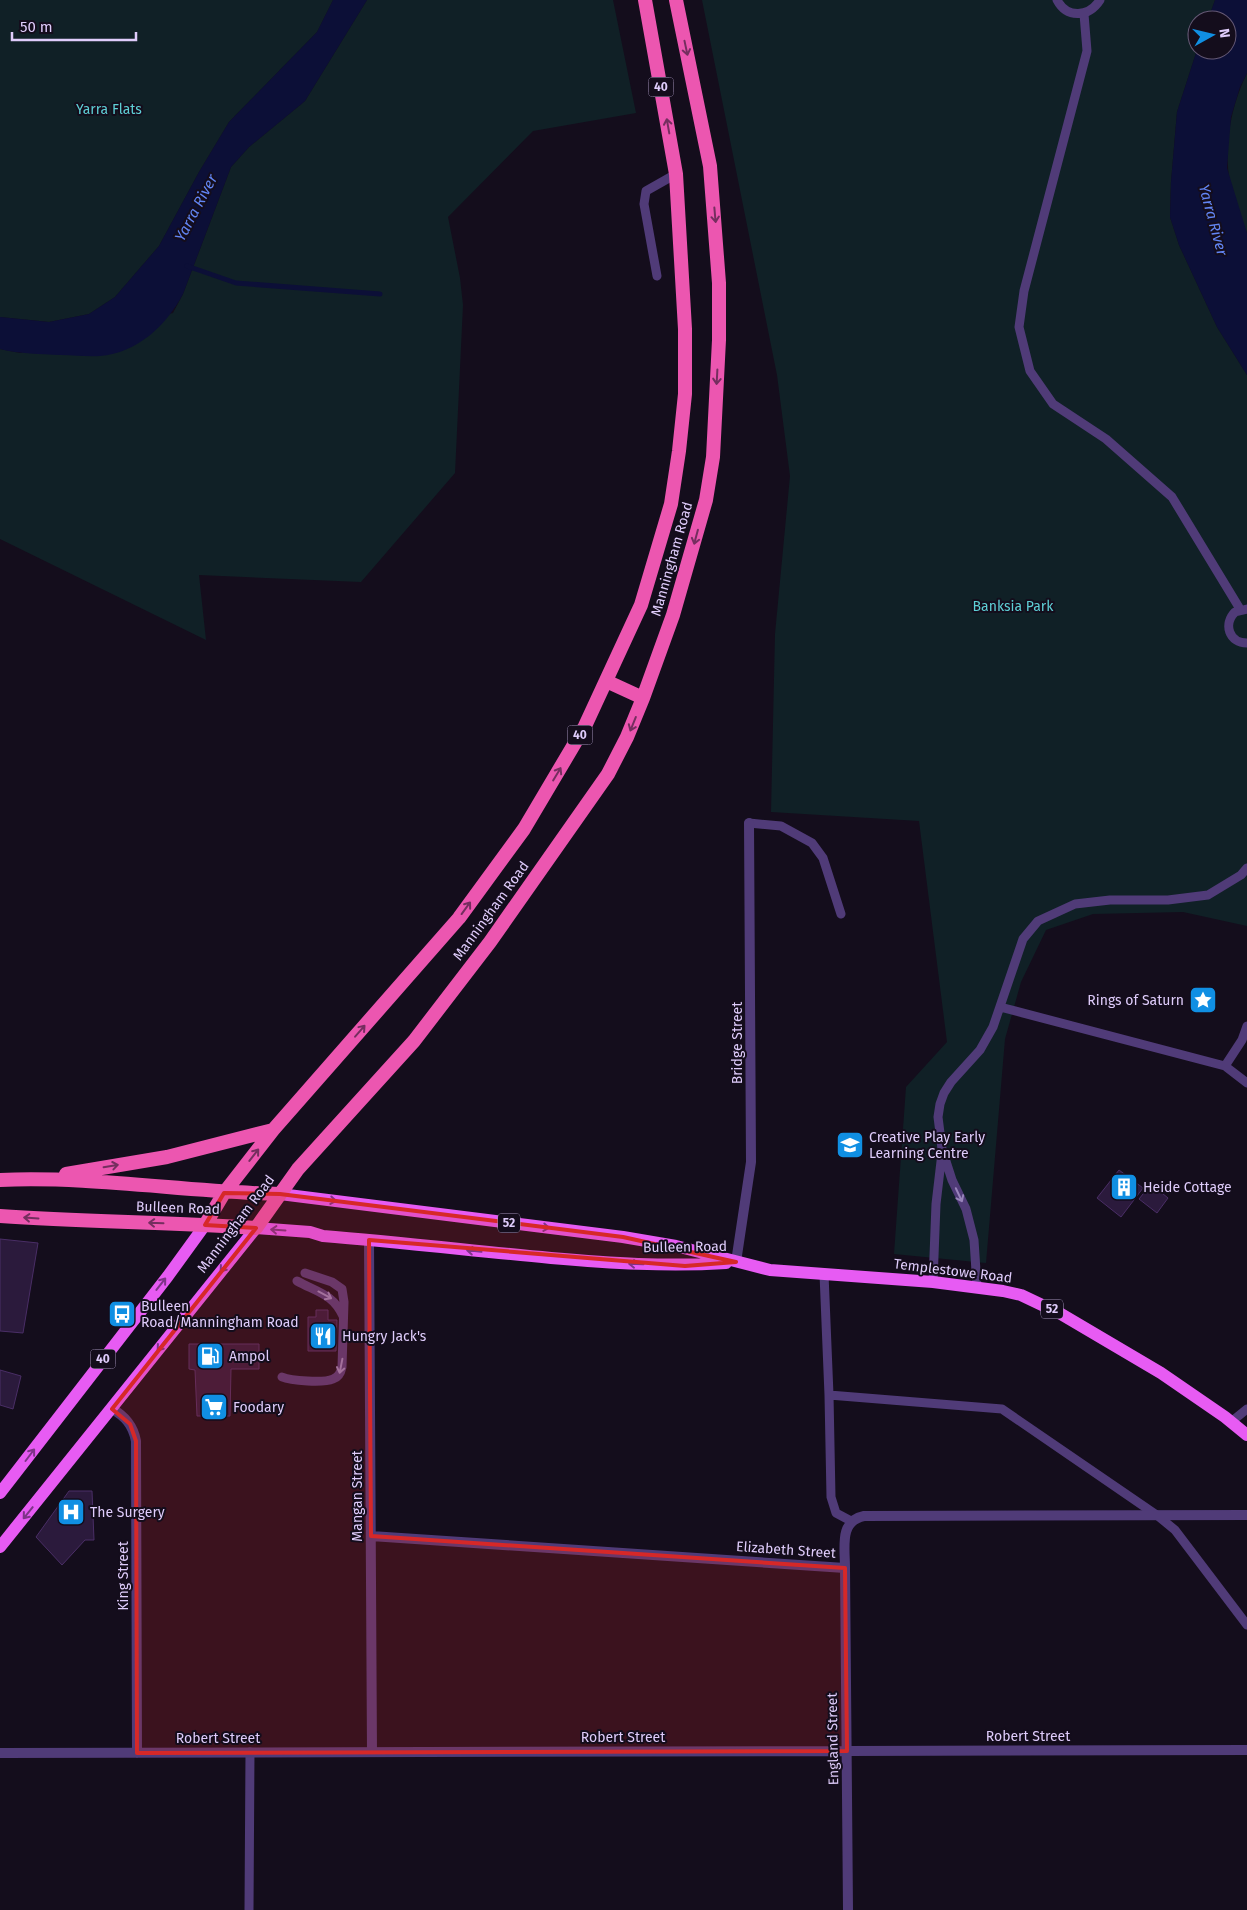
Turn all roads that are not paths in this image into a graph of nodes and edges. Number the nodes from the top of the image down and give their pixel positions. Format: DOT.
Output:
graph roads {
  1 [pos="645,0"];
  2 [pos="676,0"];
  3 [pos="1057,0"];
  4 [pos="1100,0"];
  5 [pos="1084,14"];
  6 [pos="676,174"];
  7 [pos="657,276"];
  8 [pos="1244,609"];
  9 [pos="1247,643"];
  10 [pos="606,681"];
  11 [pos="643,698"];
  12 [pos="749,823"];
  13 [pos="1247,868"];
  14 [pos="841,914"];
  15 [pos="1000,1007"];
  16 [pos="1247,1026"];
  17 [pos="1225,1066"];
  18 [pos="1247,1083"];
  19 [pos="274,1130"];
  20 [pos="942,1149"];
  21 [pos="46,1178"];
  22 [pos="0,1180"];
  23 [pos="224,1193"];
  24 [pos="280,1194"];
  25 [pos="0,1216"];
  26 [pos="205,1224"];
  27 [pos="256,1228"];
  28 [pos="369,1240"];
  29 [pos="736,1262"];
  30 [pos="305,1273"];
  31 [pos="824,1274"];
  32 [pos="297,1281"];
  33 [pos="933,1282"];
  34 [pos="977,1287"];
  35 [pos="343,1318"];
  36 [pos="282,1377"];
  37 [pos="830,1395"];
  38 [pos="112,1409"];
  39 [pos="1247,1409"];
  40 [pos="1231,1422"];
  41 [pos="1247,1435"];
  42 [pos="0,1493"];
  43 [pos="1247,1515"];
  44 [pos="1158,1516"];
  45 [pos="851,1520"];
  46 [pos="371,1536"];
  47 [pos="0,1547"];
  48 [pos="845,1568"];
  49 [pos="1247,1625"];
  50 [pos="1247,1750"];
  51 [pos="847,1751"];
  52 [pos="137,1752"];
  53 [pos="250,1752"];
  54 [pos="372,1752"];
  55 [pos="0,1753"];
  56 [pos="250,1910"];
  57 [pos="848,1910"];
  6 -- 1 [label="highway, 40, one-way"];
  2 -- 11 [label="highway, Manningham Road / 40, one-way"];
  3 -- 5 [label="lane"];
  4 -- 5 [label="lane"];
  5 -- 8 [label="lane"];
  6 -- 7 [label="lane"];
  6 -- 10 [label="highway, Manningham Road / 40"];
  8 -- 9 [label="lane"];
  10 -- 11 [label="highway"];
  19 -- 10 [label="highway, Manningham Road / 40, one-way"];
  11 -- 24 [label="highway, Manningham Road / 40, one-way"];
  12 -- 14 [label="lane"];
  12 -- 29 [label="street, Bridge Street"];
  13 -- 15 [label="lane"];
  15 -- 17 [label="lane"];
  15 -- 20 [label="lane"];
  16 -- 17 [label="lane"];
  17 -- 18 [label="lane"];
  21 -- 19 [label="highway, Bulleen Road / 52, one-way"];
  23 -- 19 [label="highway, Manningham Road / 40, one-way"];
  20 -- 33 [label="lane"];
  20 -- 34 [label="lane, one-way"];
  21 -- 22 [label="highway, Bulleen Road / 52"];
  21 -- 23 [label="highway, Bulleen Road / 52"];
  23 -- 24 [label="highway, Bulleen Road / 52"];
  23 -- 26 [label="highway, Manningham Road / 40"];
  24 -- 27 [label="highway, Manningham Road / 40"];
  24 -- 29 [label="main road, Bulleen Road / 52, one-way"];
  26 -- 25 [label="highway, Bulleen Road / 52, one-way"];
  26 -- 27 [label="highway, Bulleen Road / 52"];
  42 -- 26 [label="main road, Manningham Road / 40, one-way"];
  28 -- 27 [label="main road, Bulleen Road / 52, one-way"];
  27 -- 38 [label="main road, Manningham Road / 40, one-way"];
  29 -- 28 [label="main road, Bulleen Road / 52, one-way"];
  28 -- 46 [label="street, Mangan Street"];
  29 -- 31 [label="main road, Templestowe Road / 52"];
  30 -- 35 [label="lane"];
  31 -- 33 [label="main road, Templestowe Road / 52"];
  31 -- 37 [label="lane"];
  32 -- 35 [label="lane, one-way"];
  33 -- 34 [label="main road, Templestowe Road / 52"];
  34 -- 40 [label="main road, Templestowe Road / 52"];
  35 -- 36 [label="lane, one-way"];
  37 -- 44 [label="lane"];
  37 -- 45 [label="lane"];
  38 -- 47 [label="main road, Manningham Road / 40, one-way"];
  38 -- 52 [label="street, King Street"];
  39 -- 40 [label="lane"];
  40 -- 41 [label="main road, Templestowe Road / 52"];
  43 -- 44 [label="street"];
  44 -- 45 [label="street"];
  44 -- 49 [label="lane"];
  45 -- 48 [label="street, Elizabeth Street"];
  46 -- 48 [label="street, Elizabeth Street"];
  46 -- 54 [label="street, Mangan Street"];
  48 -- 51 [label="street, England Street"];
  50 -- 51 [label="street, Robert Street"];
  51 -- 54 [label="street, Robert Street"];
  51 -- 57 [label="street, England Street"];
  52 -- 53 [label="street, Robert Street"];
  52 -- 55 [label="street, Robert Street"];
  53 -- 54 [label="street, Robert Street"];
  53 -- 56 [label="lane"];
}
